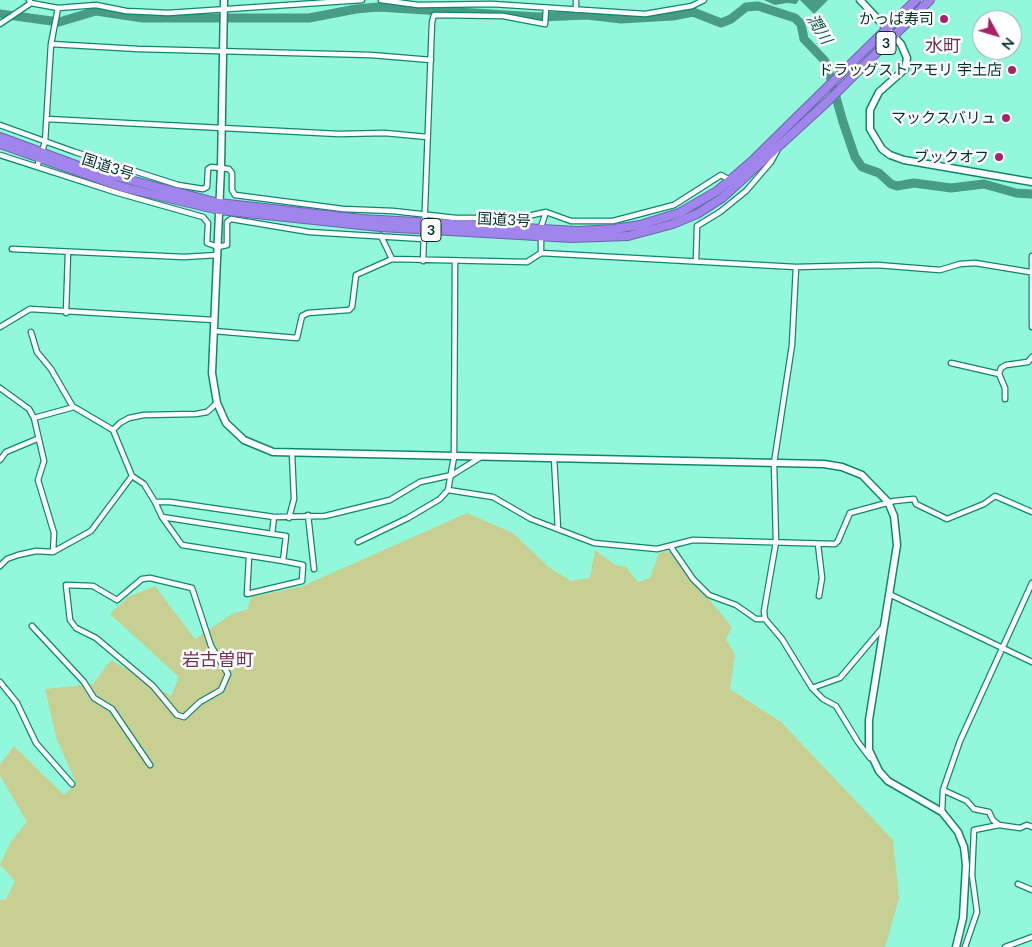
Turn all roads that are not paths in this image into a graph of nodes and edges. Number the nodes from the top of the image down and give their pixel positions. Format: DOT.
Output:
graph roads {
  1 [pos="224,0"];
  2 [pos="362,0"];
  3 [pos="381,0"];
  4 [pos="576,0"];
  5 [pos="704,0"];
  6 [pos="860,0"];
  7 [pos="916,0"];
  8 [pos="930,0"];
  9 [pos="30,1"];
  10 [pos="546,9"];
  11 [pos="58,10"];
  12 [pos="224,10"];
  13 [pos="576,10"];
  14 [pos="0,24"];
  15 [pos="887,28"];
  16 [pos="894,36"];
  17 [pos="51,44"];
  18 [pos="223,51"];
  19 [pos="431,60"];
  20 [pos="47,119"];
  21 [pos="0,125"];
  22 [pos="222,127"];
  23 [pos="0,137"];
  24 [pos="427,137"];
  25 [pos="45,142"];
  26 [pos="0,144"];
  27 [pos="779,147"];
  28 [pos="0,155"];
  29 [pos="41,156"];
  30 [pos="11,160"];
  31 [pos="0,161"];
  32 [pos="37,167"];
  33 [pos="221,168"];
  34 [pos="730,180"];
  35 [pos="1032,182"];
  36 [pos="219,206"];
  37 [pos="546,212"];
  38 [pos="424,222"];
  39 [pos="541,231"];
  40 [pos="381,236"];
  41 [pos="423,239"];
  42 [pos="218,247"];
  43 [pos="12,249"];
  44 [pos="68,252"];
  45 [pos="542,253"];
  46 [pos="218,255"];
  47 [pos="1032,256"];
  48 [pos="392,259"];
  49 [pos="455,260"];
  50 [pos="423,261"];
  51 [pos="696,261"];
  52 [pos="796,267"];
  53 [pos="1030,272"];
  54 [pos="66,313"];
  55 [pos="214,320"];
  56 [pos="0,327"];
  57 [pos="1032,327"];
  58 [pos="214,331"];
  59 [pos="31,332"];
  60 [pos="1032,357"];
  61 [pos="951,363"];
  62 [pos="999,374"];
  63 [pos="0,388"];
  64 [pos="1005,399"];
  65 [pos="217,403"];
  66 [pos="73,407"];
  67 [pos="34,418"];
  68 [pos="113,430"];
  69 [pos="37,439"];
  70 [pos="292,454"];
  71 [pos="454,457"];
  72 [pos="481,457"];
  73 [pos="554,458"];
  74 [pos="0,460"];
  75 [pos="774,463"];
  76 [pos="452,475"];
  77 [pos="132,476"];
  78 [pos="448,490"];
  79 [pos="155,502"];
  80 [pos="888,502"];
  81 [pos="1032,512"];
  82 [pos="308,515"];
  83 [pos="162,517"];
  84 [pos="274,517"];
  85 [pos="289,518"];
  86 [pos="558,529"];
  87 [pos="272,534"];
  88 [pos="358,542"];
  89 [pos="776,542"];
  90 [pos="818,544"];
  91 [pos="671,547"];
  92 [pos="53,552"];
  93 [pos="249,557"];
  94 [pos="283,561"];
  95 [pos="0,566"];
  96 [pos="314,569"];
  97 [pos="1032,583"];
  98 [pos="889,594"];
  99 [pos="819,596"];
  100 [pos="765,619"];
  101 [pos="32,626"];
  102 [pos="73,626"];
  103 [pos="884,626"];
  104 [pos="1002,649"];
  105 [pos="1032,662"];
  106 [pos="0,682"];
  107 [pos="812,688"];
  108 [pos="872,759"];
  109 [pos="150,765"];
  110 [pos="72,784"];
  111 [pos="943,790"];
  112 [pos="942,812"];
  113 [pos="999,825"];
  114 [pos="1032,827"];
  115 [pos="1018,884"];
  116 [pos="1032,890"];
  117 [pos="1032,937"];
  118 [pos="956,947"];
  119 [pos="965,947"];
  120 [pos="1004,947"];
  1 -- 12 [label="street"];
  2 -- 12 [label="street"];
  3 -- 10 [label="street"];
  4 -- 13 [label="street"];
  5 -- 13 [label="street"];
  6 -- 15 [label="street"];
  7 -- 15 [label="highway, 国道3号 / 3"];
  8 -- 16 [label="highway, 国道3号 / 3"];
  9 -- 11 [label="street"];
  9 -- 14 [label="street"];
  10 -- 13 [label="street"];
  10 -- 19 [label="street"];
  11 -- 12 [label="street"];
  11 -- 17 [label="street"];
  12 -- 18 [label="street"];
  15 -- 16 [label="street"];
  15 -- 34 [label="highway, 国道3号 / 3"];
  16 -- 27 [label="highway, 国道3号 / 3"];
  16 -- 35 [label="street"];
  17 -- 18 [label="street"];
  17 -- 20 [label="street"];
  18 -- 19 [label="street"];
  18 -- 22 [label="street"];
  19 -- 24 [label="street"];
  20 -- 22 [label="street"];
  20 -- 25 [label="street"];
  21 -- 25 [label="street"];
  22 -- 24 [label="street"];
  22 -- 33 [label="street"];
  23 -- 29 [label="highway, 国道3号 / 3"];
  24 -- 38 [label="street"];
  25 -- 29 [label="street"];
  25 -- 33 [label="street"];
  26 -- 29 [label="highway, 国道3号 / 3"];
  27 -- 39 [label="highway, 国道3号 / 3"];
  27 -- 51 [label="street"];
  28 -- 30 [label="street"];
  29 -- 32 [label="street"];
  29 -- 36 [label="highway, 国道3号 / 3"];
  30 -- 31 [label="street"];
  30 -- 32 [label="street"];
  32 -- 42 [label="street"];
  33 -- 36 [label="street"];
  33 -- 38 [label="street"];
  34 -- 37 [label="street"];
  34 -- 39 [label="highway, 国道3号 / 3"];
  36 -- 38 [label="highway, 国道3号 / 3"];
  36 -- 42 [label="street"];
  37 -- 38 [label="street"];
  37 -- 39 [label="street"];
  38 -- 39 [label="highway, 国道3号 / 3"];
  38 -- 41 [label="street"];
  39 -- 45 [label="street"];
  40 -- 41 [label="street"];
  40 -- 42 [label="street"];
  40 -- 48 [label="street"];
  41 -- 50 [label="street"];
  42 -- 46 [label="street"];
  43 -- 44 [label="street"];
  44 -- 46 [label="street"];
  44 -- 54 [label="street"];
  45 -- 49 [label="street"];
  45 -- 51 [label="street"];
  46 -- 55 [label="street"];
  47 -- 53 [label="street"];
  48 -- 50 [label="street"];
  48 -- 58 [label="street"];
  49 -- 50 [label="street"];
  49 -- 71 [label="street"];
  51 -- 52 [label="street"];
  52 -- 53 [label="street"];
  52 -- 75 [label="street"];
  53 -- 57 [label="street"];
  54 -- 55 [label="street"];
  54 -- 56 [label="street"];
  55 -- 58 [label="street"];
  58 -- 65 [label="street"];
  59 -- 66 [label="street"];
  60 -- 62 [label="street"];
  61 -- 62 [label="street"];
  62 -- 64 [label="street"];
  63 -- 67 [label="street"];
  65 -- 68 [label="street"];
  65 -- 70 [label="street"];
  66 -- 67 [label="street"];
  66 -- 68 [label="street"];
  67 -- 69 [label="street"];
  68 -- 77 [label="street"];
  69 -- 74 [label="street"];
  69 -- 92 [label="street"];
  70 -- 71 [label="street"];
  70 -- 85 [label="street"];
  71 -- 72 [label="street"];
  71 -- 76 [label="street"];
  72 -- 73 [label="street"];
  72 -- 76 [label="street"];
  73 -- 75 [label="street"];
  73 -- 86 [label="street"];
  75 -- 80 [label="street"];
  75 -- 89 [label="street"];
  76 -- 78 [label="street"];
  76 -- 82 [label="street"];
  77 -- 79 [label="street"];
  77 -- 92 [label="street"];
  78 -- 86 [label="street"];
  78 -- 88 [label="street"];
  79 -- 83 [label="street"];
  79 -- 84 [label="street"];
  80 -- 81 [label="street"];
  80 -- 90 [label="street"];
  80 -- 98 [label="street"];
  82 -- 85 [label="street"];
  82 -- 96 [label="street"];
  83 -- 87 [label="street"];
  83 -- 93 [label="street"];
  84 -- 85 [label="street"];
  84 -- 87 [label="street"];
  86 -- 91 [label="street"];
  87 -- 94 [label="street"];
  89 -- 90 [label="street"];
  89 -- 91 [label="street"];
  89 -- 100 [label="street"];
  90 -- 99 [label="street"];
  91 -- 100 [label="street"];
  92 -- 95 [label="street"];
  93 -- 94 [label="street"];
  93 -- 94 [label="street"];
  97 -- 104 [label="street"];
  98 -- 103 [label="street"];
  98 -- 104 [label="street"];
  100 -- 107 [label="street"];
  101 -- 109 [label="street"];
  102 -- 102 [label="street"];
  103 -- 107 [label="street"];
  103 -- 108 [label="street"];
  104 -- 105 [label="street"];
  104 -- 111 [label="street"];
  106 -- 110 [label="street"];
  107 -- 108 [label="street"];
  108 -- 112 [label="street"];
  111 -- 112 [label="street"];
  111 -- 113 [label="street"];
  112 -- 118 [label="street"];
  113 -- 114 [label="street"];
  113 -- 119 [label="street"];
  115 -- 116 [label="street"];
  117 -- 120 [label="street"];
}
